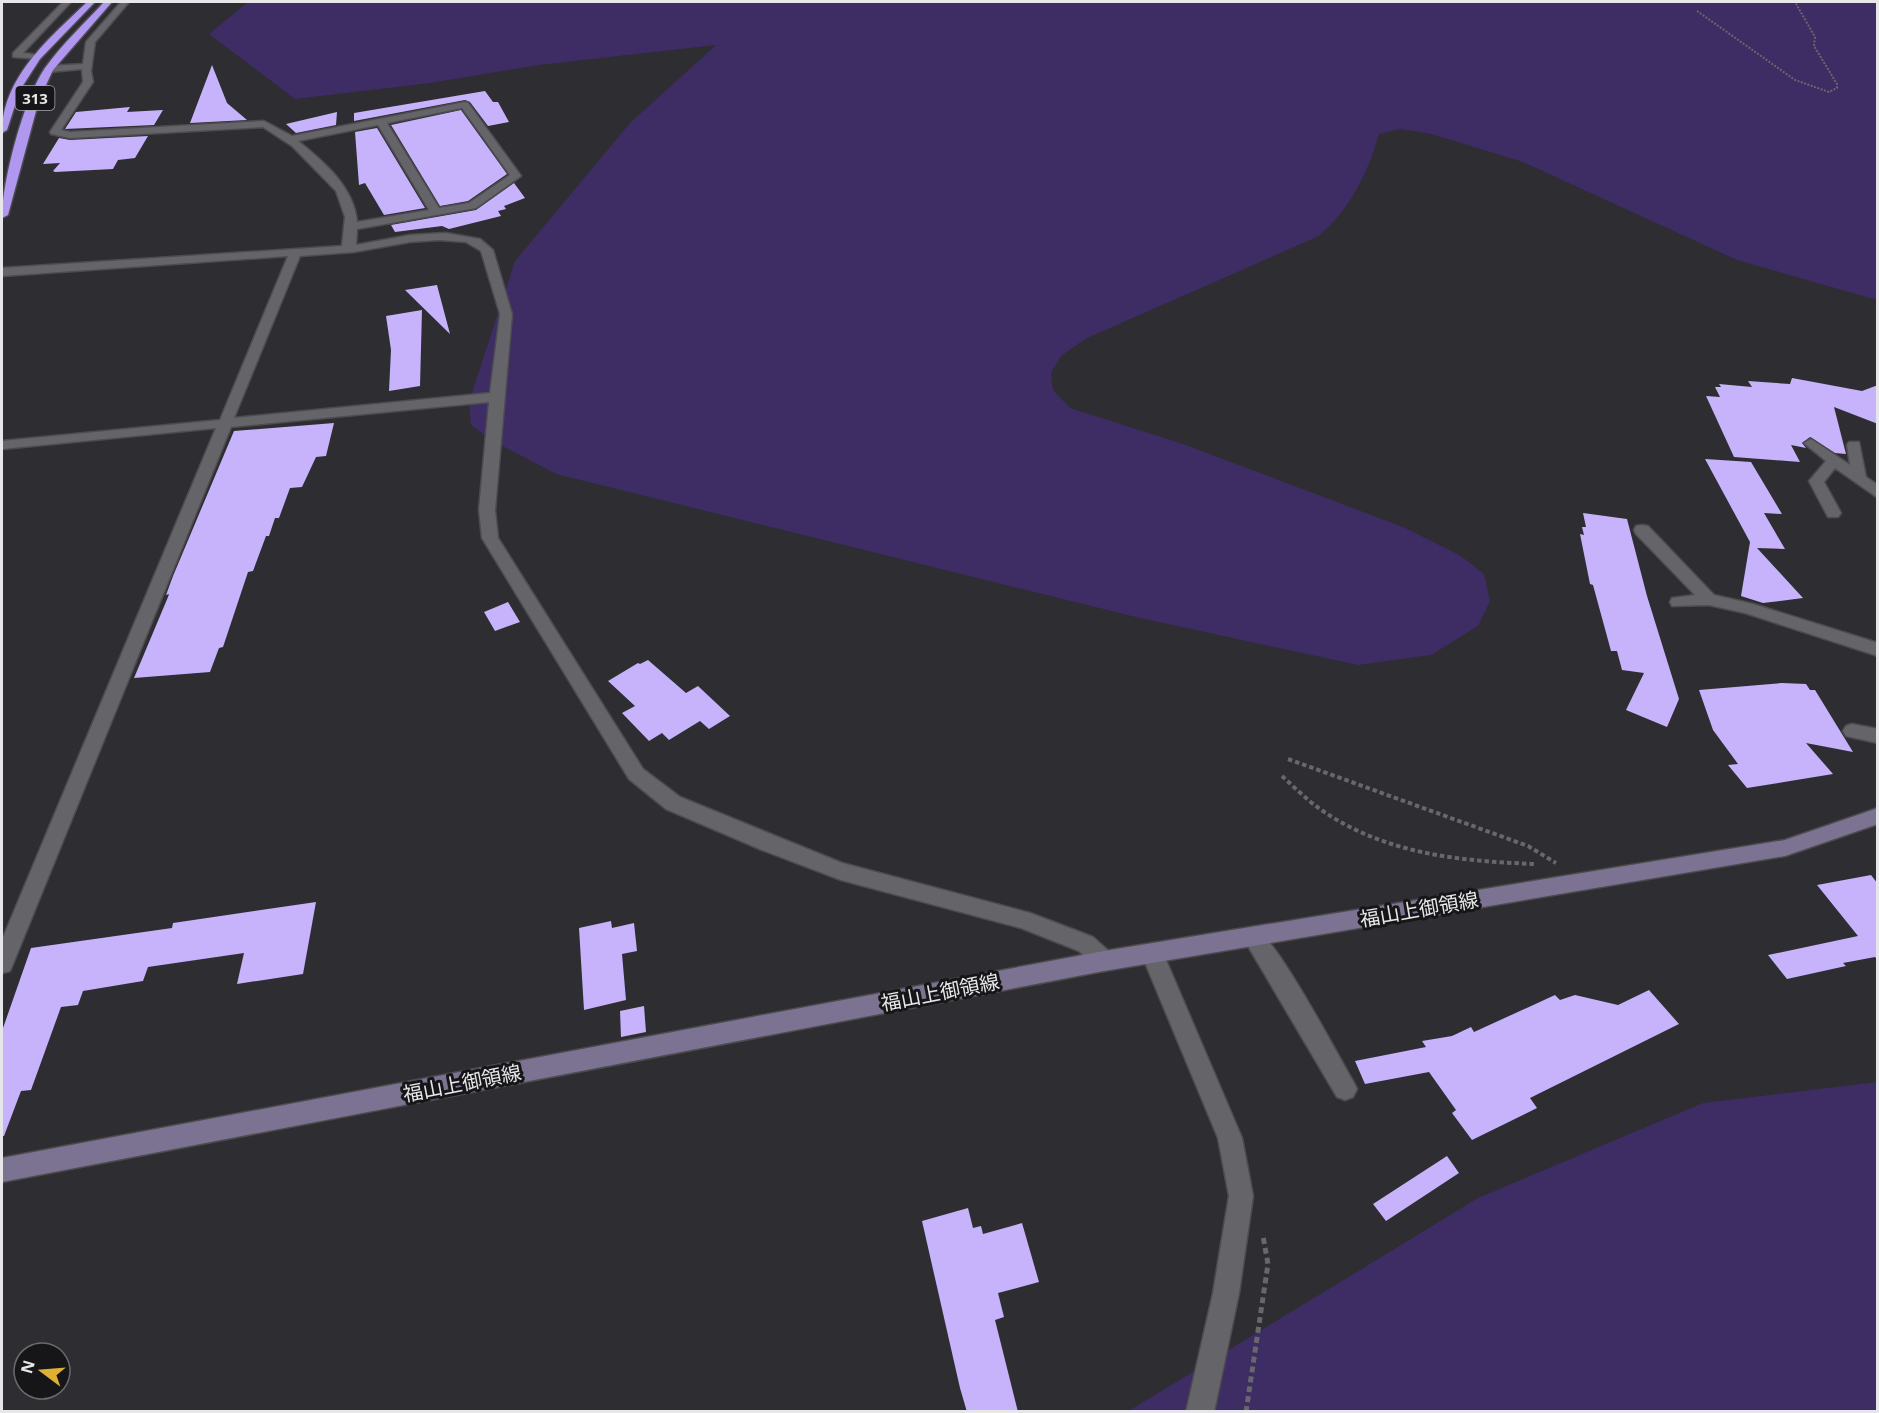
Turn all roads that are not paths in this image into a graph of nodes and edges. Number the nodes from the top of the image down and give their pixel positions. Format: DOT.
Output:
graph roads {
  1 [pos="67,2"];
  2 [pos="91,2"];
  3 [pos="108,2"];
  4 [pos="125,2"];
  5 [pos="37,57"];
  6 [pos="87,66"];
  7 [pos="48,69"];
  8 [pos="381,122"];
  9 [pos="2,130"];
  10 [pos="292,139"];
  11 [pos="436,212"];
  12 [pos="2,215"];
  13 [pos="352,226"];
  14 [pos="349,249"];
  15 [pos="296,252"];
  16 [pos="2,272"];
  17 [pos="496,397"];
  18 [pos="227,423"];
  19 [pos="1811,443"];
  20 [pos="2,445"];
  21 [pos="1854,445"];
  22 [pos="1834,461"];
  23 [pos="1859,479"];
  24 [pos="1878,493"];
  25 [pos="1833,513"];
  26 [pos="1642,531"];
  27 [pos="1709,599"];
  28 [pos="1678,602"];
  29 [pos="1878,650"];
  30 [pos="1852,731"];
  31 [pos="1878,736"];
  32 [pos="1878,816"];
  33 [pos="1253,936"];
  34 [pos="1152,953"];
  35 [pos="1104,961"];
  36 [pos="2,964"];
  37 [pos="1344,1089"];
  38 [pos="2,1170"];
  39 [pos="1200,1412"];
  1 -- 5 [label="street"];
  2 -- 5 [label="highway, 313"];
  3 -- 7 [label="highway, 313"];
  4 -- 6 [label="street"];
  5 -- 9 [label="highway, 313"];
  6 -- 7 [label="street"];
  6 -- 10 [label="street"];
  7 -- 12 [label="highway, 313"];
  8 -- 10 [label="street"];
  8 -- 11 [label="street"];
  8 -- 11 [label="street"];
  10 -- 13 [label="street"];
  11 -- 13 [label="street"];
  13 -- 14 [label="street"];
  14 -- 15 [label="street"];
  14 -- 17 [label="street"];
  15 -- 16 [label="street"];
  15 -- 18 [label="street"];
  17 -- 18 [label="street"];
  17 -- 35 [label="street"];
  18 -- 20 [label="street"];
  18 -- 36 [label="street"];
  19 -- 22 [label="street"];
  21 -- 23 [label="street"];
  22 -- 23 [label="street"];
  22 -- 25 [label="street"];
  23 -- 24 [label="street"];
  26 -- 27 [label="street"];
  27 -- 28 [label="street"];
  27 -- 29 [label="street"];
  30 -- 31 [label="street"];
  32 -- 33 [label="main road, 福山上御領線"];
  33 -- 34 [label="main road, 福山上御領線"];
  33 -- 37 [label="street"];
  34 -- 35 [label="main road, 福山上御領線"];
  34 -- 39 [label="street"];
  35 -- 38 [label="main road, 福山上御領線"];
}
